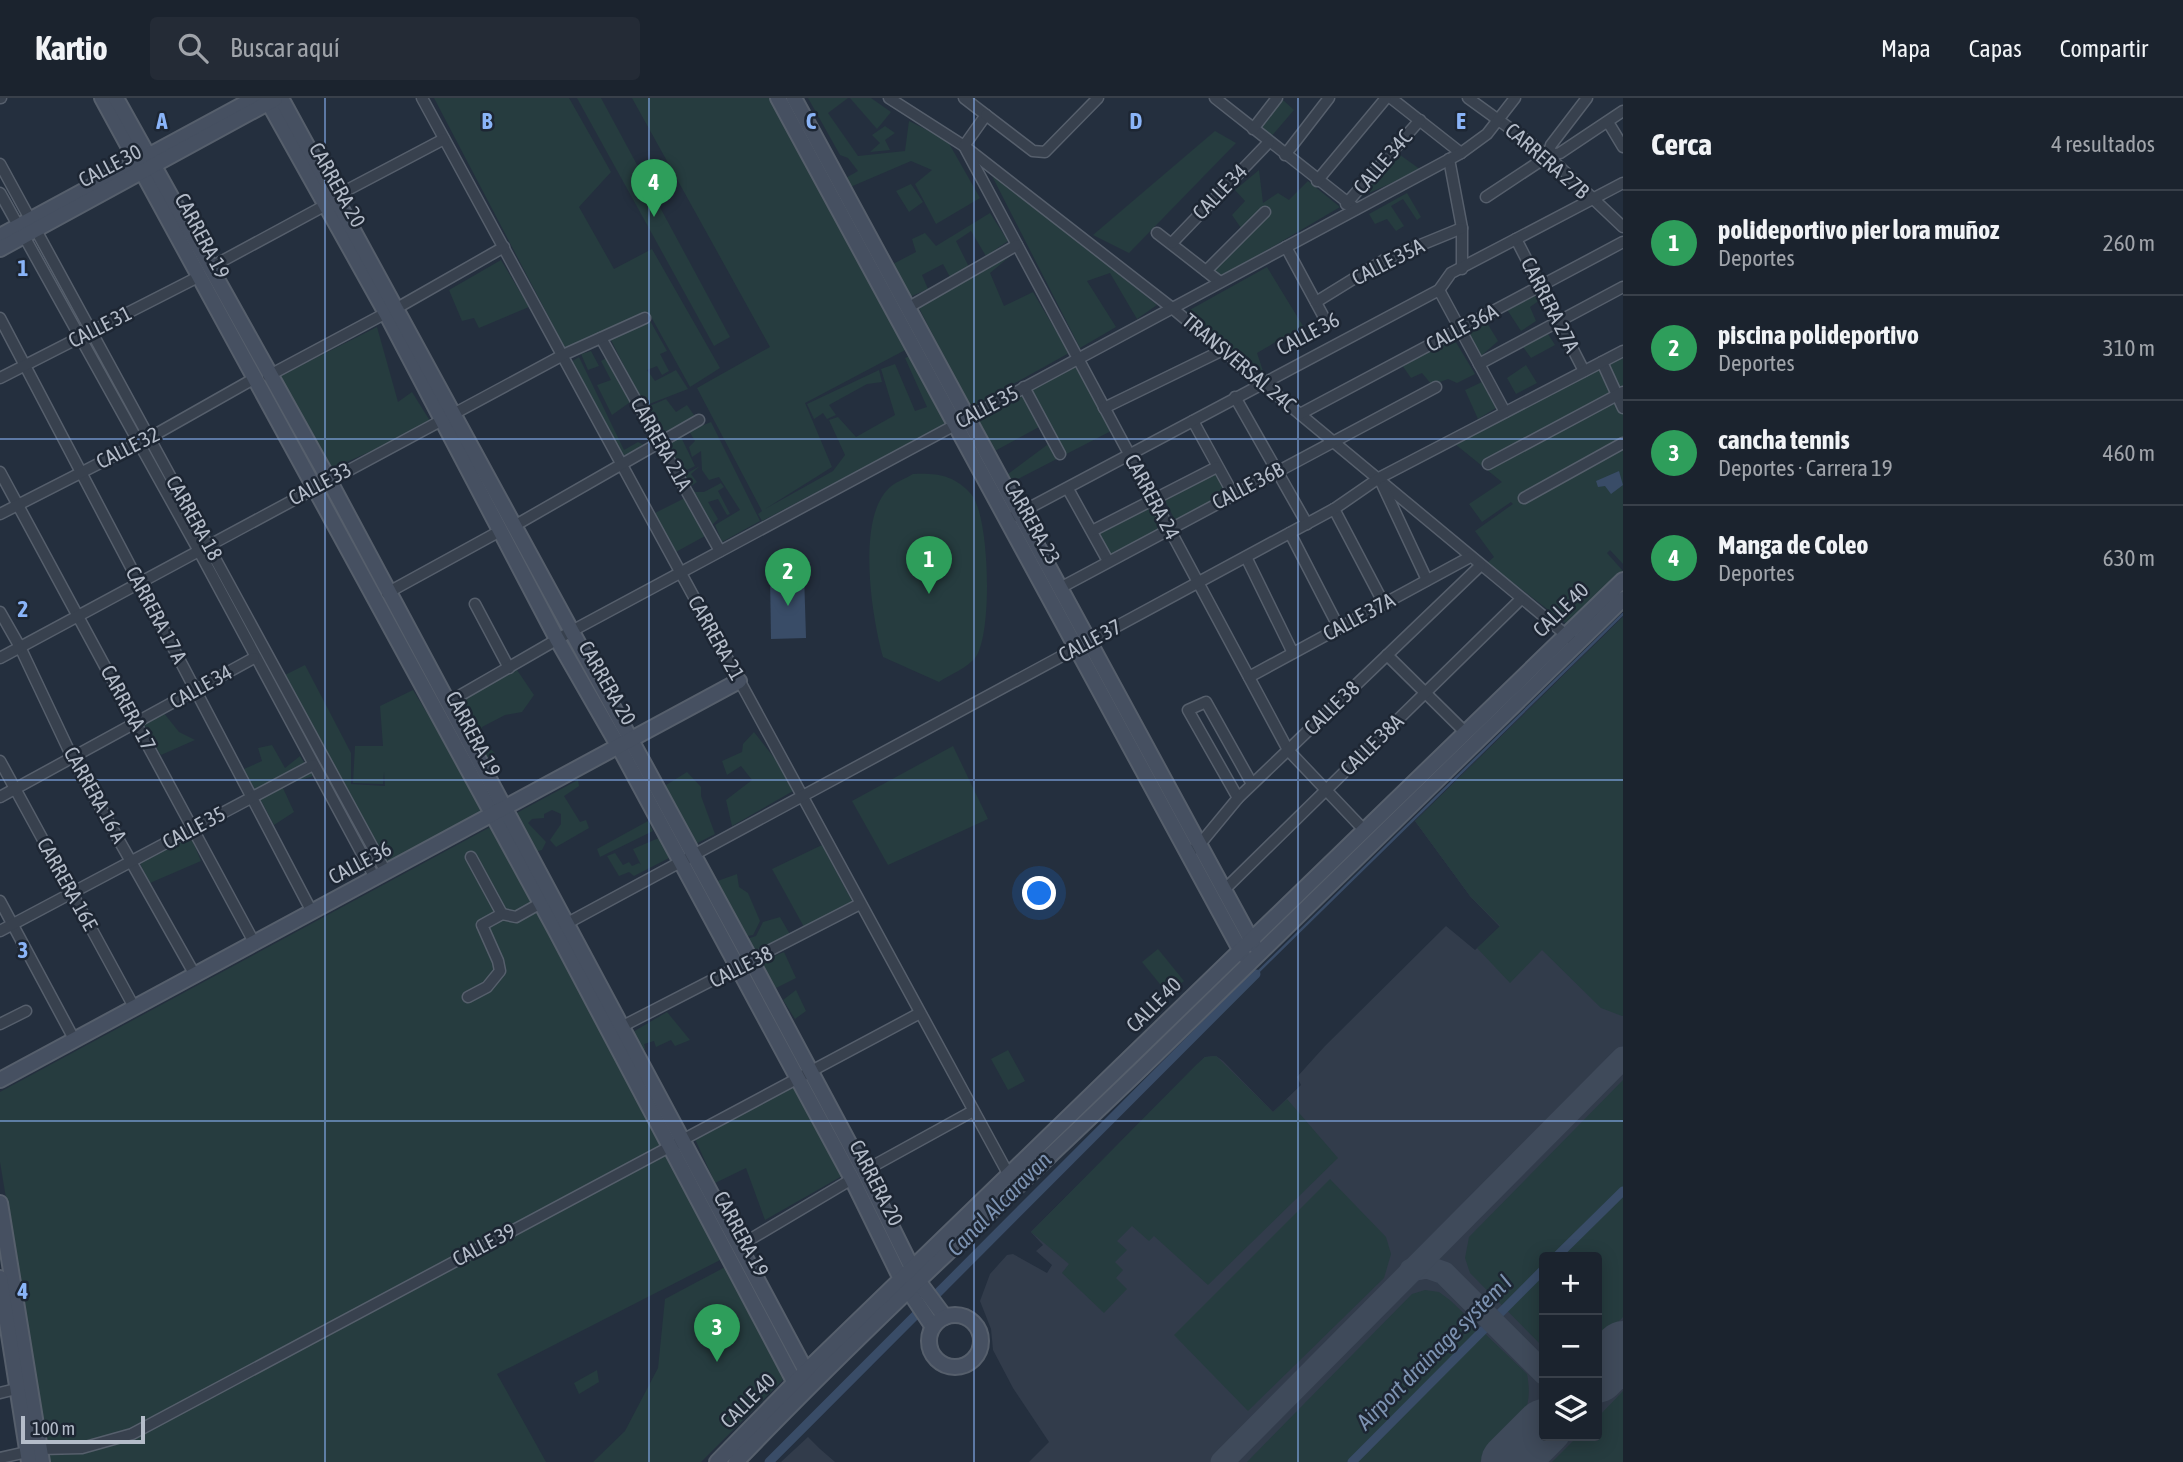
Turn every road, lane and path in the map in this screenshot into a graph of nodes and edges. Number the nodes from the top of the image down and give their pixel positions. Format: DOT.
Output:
graph roads {
  1 [pos="102,98"];
  2 [pos="116,98"];
  3 [pos="422,98"];
  4 [pos="778,98"];
  5 [pos="794,98"];
  6 [pos="889,98"];
  7 [pos="964,98"];
  8 [pos="1098,98"];
  9 [pos="1277,98"];
  10 [pos="1329,98"];
  11 [pos="1386,98"];
  12 [pos="1391,98"];
  13 [pos="1468,98"];
  14 [pos="1515,98"];
  15 [pos="1587,98"];
  16 [pos="269,99"];
  17 [pos="1218,99"];
  18 [pos="1623,111"];
  19 [pos="986,115"];
  20 [pos="1420,120"];
  21 [pos="1498,120"];
  22 [pos="1608,122"];
  23 [pos="1253,129"];
  24 [pos="444,139"];
  25 [pos="1269,142"];
  26 [pos="964,146"];
  27 [pos="1623,147"];
  28 [pos="1461,153"];
  29 [pos="1284,155"];
  30 [pos="1548,156"];
  31 [pos="1450,159"];
  32 [pos="0,164"];
  33 [pos="147,164"];
  34 [pos="1317,181"];
  35 [pos="1623,183"];
  36 [pos="0,193"];
  37 [pos="1486,197"];
  38 [pos="1590,199"];
  39 [pos="329,202"];
  40 [pos="1351,207"];
  41 [pos="1265,212"];
  42 [pos="1623,227"];
  43 [pos="27,228"];
  44 [pos="1462,228"];
  45 [pos="1157,233"];
  46 [pos="0,236"];
  47 [pos="1516,239"];
  48 [pos="1623,242"];
  49 [pos="1172,243"];
  50 [pos="1017,245"];
  51 [pos="504,247"];
  52 [pos="1286,247"];
  53 [pos="0,249"];
  54 [pos="1462,269"];
  55 [pos="206,271"];
  56 [pos="1206,271"];
  57 [pos="1220,282"];
  58 [pos="1540,286"];
  59 [pos="1623,287"];
  60 [pos="1439,290"];
  61 [pos="1316,302"];
  62 [pos="909,307"];
  63 [pos="1172,308"];
  64 [pos="391,311"];
  65 [pos="0,318"];
  66 [pos="645,318"];
  67 [pos="1557,321"];
  68 [pos="1327,323"];
  69 [pos="1460,329"];
  70 [pos="91,330"];
  71 [pos="79,338"];
  72 [pos="601,338"];
  73 [pos="1223,350"];
  74 [pos="1623,351"];
  75 [pos="563,355"];
  76 [pos="1078,358"];
  77 [pos="1602,362"];
  78 [pos="1479,364"];
  79 [pos="25,365"];
  80 [pos="1584,371"];
  81 [pos="262,377"];
  82 [pos="0,378"];
  83 [pos="1262,382"];
  84 [pos="1024,387"];
  85 [pos="1436,387"];
  86 [pos="1620,393"];
  87 [pos="1235,397"];
  88 [pos="1104,408"];
  89 [pos="1623,408"];
  90 [pos="1505,412"];
  91 [pos="1300,414"];
  92 [pos="448,418"];
  93 [pos="699,420"];
  94 [pos="961,420"];
  95 [pos="1193,421"];
  96 [pos="149,438"];
  97 [pos="1333,441"];
  98 [pos="660,443"];
  99 [pos="1623,443"];
  100 [pos="137,444"];
  101 [pos="1060,454"];
  102 [pos="1130,456"];
  103 [pos="1488,464"];
  104 [pos="621,465"];
  105 [pos="1217,467"];
  106 [pos="1276,470"];
  107 [pos="0,472"];
  108 [pos="81,472"];
  109 [pos="1379,478"];
  110 [pos="322,483"];
  111 [pos="1068,489"];
  112 [pos="1233,494"];
  113 [pos="1524,498"];
  114 [pos="1154,500"];
  115 [pos="18,505"];
  116 [pos="1334,509"];
  117 [pos="0,514"];
  118 [pos="1014,517"];
  119 [pos="1307,524"];
  120 [pos="1169,527"];
  121 [pos="507,528"];
  122 [pos="1092,531"];
  123 [pos="1290,533"];
  124 [pos="209,544"];
  125 [pos="199,551"];
  126 [pos="720,551"];
  127 [pos="1245,557"];
  128 [pos="1470,557"];
  129 [pos="1108,561"];
  130 [pos="1480,566"];
  131 [pos="680,572"];
  132 [pos="1427,580"];
  133 [pos="1623,580"];
  134 [pos="139,582"];
  135 [pos="1198,583"];
  136 [pos="1060,588"];
  137 [pos="387,593"];
  138 [pos="1623,599"];
  139 [pos="1520,600"];
  140 [pos="475,604"];
  141 [pos="1384,604"];
  142 [pos="0,612"];
  143 [pos="78,615"];
  144 [pos="1339,628"];
  145 [pos="563,635"];
  146 [pos="1571,640"];
  147 [pos="1083,644"];
  148 [pos="20,648"];
  149 [pos="1293,653"];
  150 [pos="1387,655"];
  151 [pos="0,658"];
  152 [pos="254,658"];
  153 [pos="509,668"];
  154 [pos="1249,677"];
  155 [pos="739,681"];
  156 [pos="195,690"];
  157 [pos="1426,693"];
  158 [pos="447,703"];
  159 [pos="135,723"];
  160 [pos="1465,733"];
  161 [pos="625,743"];
  162 [pos="1288,750"];
  163 [pos="72,757"];
  164 [pos="0,761"];
  165 [pos="313,765"];
  166 [pos="1252,784"];
  167 [pos="14,789"];
  168 [pos="1325,791"];
  169 [pos="0,796"];
  170 [pos="252,797"];
  171 [pos="802,797"];
  172 [pos="1238,798"];
  173 [pos="500,812"];
  174 [pos="193,828"];
  175 [pos="1365,831"];
  176 [pos="1194,849"];
  177 [pos="694,855"];
  178 [pos="471,857"];
  179 [pos="132,860"];
  180 [pos="680,862"];
  181 [pos="381,875"];
  182 [pos="1224,890"];
  183 [pos="72,892"];
  184 [pos="0,901"];
  185 [pos="541,902"];
  186 [pos="860,904"];
  187 [pos="313,912"];
  188 [pos="502,914"];
  189 [pos="12,924"];
  190 [pos="561,926"];
  191 [pos="0,931"];
  192 [pos="255,944"];
  193 [pos="1246,945"];
  194 [pos="1254,960"];
  195 [pos="752,962"];
  196 [pos="737,970"];
  197 [pos="195,975"];
  198 [pos="468,997"];
  199 [pos="134,1007"];
  200 [pos="26,1011"];
  201 [pos="920,1013"];
  202 [pos="0,1024"];
  203 [pos="621,1027"];
  204 [pos="74,1039"];
  205 [pos="804,1074"];
  206 [pos="1,1079"];
  207 [pos="973,1111"];
  208 [pos="675,1142"];
  209 [pos="858,1175"];
  210 [pos="1014,1182"];
  211 [pos="0,1203"];
  212 [pos="739,1246"];
  213 [pos="6,1265"];
  214 [pos="0,1278"];
  215 [pos="917,1291"];
  216 [pos="945,1317"];
  217 [pos="3,1326"];
  218 [pos="933,1327"];
  219 [pos="805,1382"];
  220 [pos="16,1389"];
  221 [pos="0,1393"];
  222 [pos="35,1456"];
  223 [pos="0,1458"];
  224 [pos="717,1462"];
  225 [pos="736,1462"];
  1 -- 33 [label="main road, CARRERA 19"];
  2 -- 33 [label="main road, CARRERA 19"];
  3 -- 24 [label="street, CARRERA 21"];
  4 -- 94 [label="main road, CARRERA 23"];
  5 -- 62 [label="main road, CARRERA 23"];
  6 -- 26 [label="street, TRANSVERSAL 24C"];
  7 -- 19 [label="street"];
  8 -- 19 [label="street"];
  9 -- 23 [label="street"];
  10 -- 29 [label="street"];
  11 -- 34 [label="street"];
  12 -- 20 [label="street"];
  13 -- 21 [label="street, CARRERA 27B"];
  14 -- 21 [label="street, CALLE 35"];
  15 -- 30 [label="street"];
  16 -- 33 [label="main road, CALLE 30"];
  16 -- 39 [label="main road, CARRERA 20"];
  17 -- 23 [label="street"];
  18 -- 22 [label="street"];
  19 -- 26 [label="street"];
  20 -- 28 [label="street"];
  20 -- 40 [label="street, CALLE 34C"];
  21 -- 28 [label="street, CALLE 35"];
  21 -- 30 [label="street, CARRERA 27B"];
  22 -- 27 [label="street"];
  22 -- 30 [label="street"];
  23 -- 25 [label="street"];
  24 -- 39 [label="street, CALLE 31"];
  24 -- 51 [label="street, CARRERA 21"];
  25 -- 29 [label="street"];
  25 -- 49 [label="street, CALLE 34"];
  26 -- 50 [label="street, CARRERA 24"];
  26 -- 63 [label="street, TRANSVERSAL 24C"];
  28 -- 31 [label="street, CALLE 35"];
  29 -- 34 [label="street"];
  30 -- 37 [label="street"];
  30 -- 38 [label="street, CARRERA 27B"];
  31 -- 40 [label="street, CALLE 35"];
  31 -- 44 [label="street"];
  32 -- 43 [label="street, CARRERA 18"];
  33 -- 43 [label="main road, CALLE 30"];
  33 -- 55 [label="main road, CARRERA 19"];
  34 -- 40 [label="street"];
  35 -- 38 [label="street, CALLE 36"];
  36 -- 43 [label="street, CARRERA 18"];
  38 -- 42 [label="street, CARRERA 27B"];
  38 -- 47 [label="street, CALLE 36"];
  39 -- 55 [label="street, CALLE 31"];
  39 -- 64 [label="main road, CARRERA 20"];
  40 -- 52 [label="street, CALLE 35"];
  41 -- 56 [label="street"];
  43 -- 46 [label="main road, CALLE 30"];
  43 -- 53 [label="main road, CALLE 30"];
  43 -- 70 [label="street, CARRERA 18"];
  43 -- 71 [label="street, CARRERA 18"];
  44 -- 54 [label="street"];
  44 -- 61 [label="street, CALLE 35A"];
  45 -- 49 [label="street"];
  47 -- 54 [label="street, CALLE 36"];
  47 -- 58 [label="street, CARRERA 27A"];
  48 -- 58 [label="street, CALLE 36A"];
  49 -- 56 [label="street"];
  50 -- 62 [label="street"];
  50 -- 76 [label="street, CARRERA 24"];
  51 -- 64 [label="street, CALLE 32"];
  51 -- 75 [label="street, CARRERA 21"];
  52 -- 57 [label="street, CALLE 35"];
  52 -- 61 [label="street"];
  54 -- 60 [label="street, CALLE 36"];
  55 -- 70 [label="street, CALLE 31"];
  55 -- 81 [label="main road, CARRERA 19"];
  56 -- 57 [label="street"];
  57 -- 63 [label="street, CALLE 35"];
  58 -- 67 [label="street, CARRERA 27A"];
  58 -- 69 [label="street, CALLE 36A"];
  59 -- 67 [label="street"];
  60 -- 69 [label="street"];
  60 -- 83 [label="street, CALLE 36"];
  61 -- 68 [label="street"];
  62 -- 94 [label="main road, CARRERA 23"];
  63 -- 73 [label="street, TRANSVERSAL 24C"];
  63 -- 76 [label="street, CALLE 35"];
  64 -- 81 [label="street, CALLE 32"];
  64 -- 92 [label="main road, CARRERA 20"];
  65 -- 79 [label="street, CARRERA 17 A"];
  66 -- 72 [label="street, CALLE 33"];
  67 -- 78 [label="street"];
  67 -- 80 [label="street, CARRERA 27A"];
  69 -- 78 [label="street"];
  69 -- 91 [label="street, CALLE 36A"];
  70 -- 71 [label="street, CALLE 31"];
  70 -- 96 [label="street, CARRERA 18"];
  71 -- 79 [label="street, CALLE 31"];
  71 -- 100 [label="street, CARRERA 18"];
  72 -- 75 [label="street, CALLE 33"];
  72 -- 98 [label="street, CARRERA 21A"];
  73 -- 83 [label="street, TRANSVERSAL 24C"];
  73 -- 88 [label="street"];
  74 -- 77 [label="street, CALLE 37"];
  75 -- 92 [label="street, CALLE 33"];
  75 -- 104 [label="street, CARRERA 21"];
  76 -- 84 [label="street, CALLE 35"];
  76 -- 88 [label="street, CARRERA 24"];
  77 -- 80 [label="street, CALLE 37"];
  77 -- 86 [label="street"];
  78 -- 90 [label="street"];
  79 -- 82 [label="street, CALLE 31"];
  79 -- 108 [label="street, CARRERA 17 A"];
  80 -- 90 [label="street, CALLE 37"];
  81 -- 96 [label="street, CALLE 32"];
  81 -- 110 [label="main road, CARRERA 19"];
  83 -- 87 [label="street, CALLE 36"];
  83 -- 91 [label="street, TRANSVERSAL 24C"];
  84 -- 94 [label="street, CALLE 35"];
  84 -- 101 [label="street"];
  85 -- 97 [label="street, CALLE 36B"];
  86 -- 89 [label="street"];
  86 -- 103 [label="street"];
  87 -- 95 [label="street, CALLE 36"];
  87 -- 106 [label="street"];
  88 -- 102 [label="street, CARRERA 24"];
  90 -- 109 [label="street, CALLE 37"];
  91 -- 97 [label="street, TRANSVERSAL 24C"];
  92 -- 110 [label="street, CALLE 33"];
  92 -- 121 [label="main road, CARRERA 20"];
  93 -- 98 [label="street"];
  94 -- 118 [label="main road, CARRERA 23"];
  94 -- 126 [label="street, CALLE 35"];
  95 -- 102 [label="street, CALLE 36"];
  95 -- 105 [label="street"];
  96 -- 100 [label="street, CALLE 32"];
  96 -- 124 [label="street, CARRERA 18"];
  97 -- 106 [label="street, CALLE 36B"];
  97 -- 109 [label="street, TRANSVERSAL 24C"];
  98 -- 104 [label="street"];
  98 -- 126 [label="street, CARRERA 21A"];
  99 -- 113 [label="street"];
  100 -- 108 [label="street, CALLE 32"];
  100 -- 125 [label="street, CARRERA 18"];
  102 -- 111 [label="street, CALLE 36"];
  102 -- 114 [label="street, CARRERA 24"];
  104 -- 121 [label="street"];
  104 -- 131 [label="street, CARRERA 21"];
  105 -- 112 [label="street"];
  105 -- 114 [label="street"];
  106 -- 112 [label="street, CALLE 36B"];
  106 -- 119 [label="street"];
  107 -- 115 [label="street, CARRERA 17"];
  108 -- 115 [label="street, CALLE 32"];
  108 -- 134 [label="street, CARRERA 17 A"];
  109 -- 116 [label="street, CALLE 37"];
  109 -- 128 [label="street, TRANSVERSAL 24C"];
  109 -- 132 [label="street"];
  110 -- 124 [label="street, CALLE 33"];
  110 -- 137 [label="main road, CARRERA 19"];
  110 -- 173 [label="main road, CARRERA 19"];
  111 -- 118 [label="street, CALLE 36"];
  111 -- 122 [label="street"];
  112 -- 120 [label="street, CALLE 36B"];
  114 -- 120 [label="street, CARRERA 24"];
  114 -- 122 [label="street"];
  115 -- 117 [label="street, CALLE 32"];
  115 -- 143 [label="street, CARRERA 17"];
  116 -- 119 [label="street, CALLE 37"];
  116 -- 141 [label="street"];
  118 -- 136 [label="main road, CARRERA 23"];
  118 -- 147 [label="main road, CARRERA 23"];
  119 -- 123 [label="street, CALLE 37"];
  120 -- 129 [label="street, CALLE 36B"];
  120 -- 135 [label="street, CARRERA 24"];
  121 -- 137 [label="street"];
  121 -- 145 [label="main road, CARRERA 20"];
  122 -- 129 [label="street"];
  123 -- 127 [label="street, CALLE 37"];
  123 -- 144 [label="street"];
  124 -- 125 [label="street, CALLE 33"];
  124 -- 181 [label="street, CARRERA 18"];
  125 -- 134 [label="street, CALLE 33"];
  125 -- 152 [label="street, CARRERA 18"];
  126 -- 131 [label="street, CALLE 35"];
  127 -- 135 [label="street, CALLE 37"];
  127 -- 149 [label="street"];
  128 -- 130 [label="street, TRANSVERSAL 24C"];
  128 -- 132 [label="street, CALLE 37A"];
  129 -- 136 [label="street, CALLE 36B"];
  130 -- 139 [label="street, TRANSVERSAL 24C"];
  130 -- 150 [label="street, CALLE 38"];
  131 -- 145 [label="street, CALLE 35"];
  131 -- 155 [label="street, CARRERA 21"];
  132 -- 141 [label="street, CALLE 37A"];
  133 -- 146 [label="main road, CALLE 40"];
  134 -- 143 [label="street, CALLE 33"];
  134 -- 156 [label="street, CARRERA 17 A"];
  135 -- 147 [label="street, CALLE 37"];
  135 -- 154 [label="street, CARRERA 24"];
  136 -- 147 [label="main road, CARRERA 23"];
  137 -- 158 [label="main road, CARRERA 19"];
  138 -- 146 [label="main road, CALLE 40"];
  139 -- 146 [label="street, TRANSVERSAL 24C"];
  139 -- 157 [label="street, CALLE 38A"];
  140 -- 153 [label="street"];
  141 -- 144 [label="street, CALLE 37A"];
  142 -- 148 [label="street, CARRERA 16 A"];
  143 -- 148 [label="street, CALLE 33"];
  143 -- 159 [label="street, CARRERA 17"];
  144 -- 149 [label="street, CALLE 37A"];
  145 -- 153 [label="street, CALLE 35"];
  145 -- 161 [label="main road, CARRERA 20"];
  146 -- 160 [label="main road, CALLE 40"];
  146 -- 194 [label="main road, CALLE 40"];
  147 -- 171 [label="street, CALLE 37"];
  147 -- 176 [label="main road, CARRERA 23"];
  148 -- 151 [label="street, CALLE 33"];
  148 -- 163 [label="street, CARRERA 16 A"];
  149 -- 154 [label="street, CALLE 37A"];
  150 -- 157 [label="street"];
  150 -- 162 [label="street, CALLE 38"];
  152 -- 156 [label="street, CALLE 34"];
  152 -- 165 [label="street, CARRERA 18"];
  153 -- 158 [label="street, CALLE 35"];
  154 -- 162 [label="street, CARRERA 24"];
  155 -- 161 [label="main road, CALLE 36"];
  155 -- 171 [label="street, CARRERA 21"];
  156 -- 159 [label="street, CALLE 34"];
  156 -- 170 [label="street, CARRERA 17 A"];
  157 -- 160 [label="street"];
  157 -- 168 [label="street, CALLE 38A"];
  158 -- 173 [label="main road, CARRERA 19"];
  159 -- 163 [label="street, CALLE 34"];
  159 -- 174 [label="street, CARRERA 17"];
  160 -- 175 [label="main road, CALLE 40"];
  161 -- 173 [label="main road, CALLE 36"];
  161 -- 177 [label="main road, CARRERA 20"];
  161 -- 180 [label="main road, CARRERA 20"];
  162 -- 166 [label="street, CALLE 38"];
  162 -- 168 [label="street, CARRERA 24"];
  163 -- 167 [label="street, CALLE 34"];
  163 -- 179 [label="street, CARRERA 16 A"];
  164 -- 167 [label="street, CARRERA 16E"];
  165 -- 170 [label="street, CALLE 35"];
  165 -- 181 [label="street, CARRERA 18"];
  166 -- 172 [label="street, CALLE 38"];
  166 -- 172 [label="street"];
  167 -- 169 [label="street, CALLE 34"];
  167 -- 183 [label="street, CARRERA 16E"];
  168 -- 175 [label="street, CARRERA 24"];
  168 -- 182 [label="street, CALLE 38A"];
  170 -- 174 [label="street, CALLE 35"];
  170 -- 187 [label="street, CARRERA 17 A"];
  171 -- 177 [label="street, CALLE 37"];
  171 -- 186 [label="street, CARRERA 21"];
  172 -- 176 [label="street, CALLE 38"];
  173 -- 181 [label="main road, CALLE 36"];
  173 -- 185 [label="main road, CARRERA 19"];
  173 -- 190 [label="main road, CARRERA 19"];
  174 -- 179 [label="street, CALLE 35"];
  174 -- 192 [label="street, CARRERA 17"];
  175 -- 193 [label="main road, CALLE 40"];
  176 -- 182 [label="main road, CARRERA 23"];
  176 -- 193 [label="main road, CARRERA 23"];
  177 -- 180 [label="street, CALLE 37"];
  177 -- 195 [label="main road, CARRERA 20"];
  178 -- 188 [label="street"];
  179 -- 183 [label="street, CALLE 35"];
  179 -- 197 [label="street, CARRERA 16 A"];
  180 -- 190 [label="street, CALLE 37"];
  180 -- 196 [label="main road, CARRERA 20"];
  181 -- 187 [label="main road, CALLE 36"];
  182 -- 193 [label="main road, CARRERA 23"];
  183 -- 189 [label="street, CALLE 35"];
  183 -- 199 [label="street, CARRERA 16E"];
  184 -- 189 [label="street"];
  185 -- 188 [label="street"];
  185 -- 190 [label="main road, CARRERA 19"];
  186 -- 195 [label="street, CALLE 38"];
  186 -- 201 [label="street, CARRERA 21"];
  187 -- 192 [label="main road, CALLE 36"];
  188 -- 198 [label="street"];
  189 -- 191 [label="street, CALLE 35"];
  189 -- 204 [label="street"];
  190 -- 203 [label="main road, CARRERA 19"];
  190 -- 208 [label="main road, CARRERA 19"];
  192 -- 197 [label="main road, CALLE 36"];
  193 -- 194 [label="main road, CARRERA 23"];
  193 -- 210 [label="main road, CALLE 40"];
  194 -- 210 [label="main road, CALLE 40"];
  195 -- 196 [label="street, CALLE 38"];
  195 -- 205 [label="main road, CARRERA 20"];
  196 -- 203 [label="street, CALLE 38"];
  196 -- 205 [label="main road, CARRERA 20"];
  197 -- 199 [label="main road, CALLE 36"];
  199 -- 204 [label="main road, CALLE 36"];
  200 -- 202 [label="street"];
  201 -- 205 [label="street, CALLE 39"];
  201 -- 207 [label="street, CARRERA 21"];
  203 -- 208 [label="main road, CARRERA 19"];
  204 -- 206 [label="main road, CALLE 36"];
  205 -- 208 [label="street, CALLE 39"];
  205 -- 209 [label="main road, CARRERA 20"];
  207 -- 209 [label="street"];
  207 -- 210 [label="street, CARRERA 21"];
  208 -- 212 [label="main road, CARRERA 19"];
  208 -- 219 [label="main road, CARRERA 19"];
  208 -- 222 [label="street, CALLE 39"];
  209 -- 212 [label="street"];
  209 -- 215 [label="main road, CARRERA 20"];
  210 -- 215 [label="main road, CALLE 40"];
  211 -- 213 [label="main road"];
  212 -- 219 [label="main road, CARRERA 19"];
  213 -- 222 [label="main road"];
  214 -- 217 [label="main road"];
  215 -- 216 [label="main road"];
  215 -- 218 [label="main road"];
  215 -- 219 [label="main road, CALLE 40"];
  216 -- 218 [label="main road"];
  216 -- 218 [label="main road"];
  217 -- 220 [label="main road"];
  219 -- 224 [label="main road, CALLE 40"];
  219 -- 225 [label="main road, CALLE 40"];
  220 -- 221 [label="street"];
  220 -- 222 [label="main road"];
  222 -- 223 [label="street"];
}
